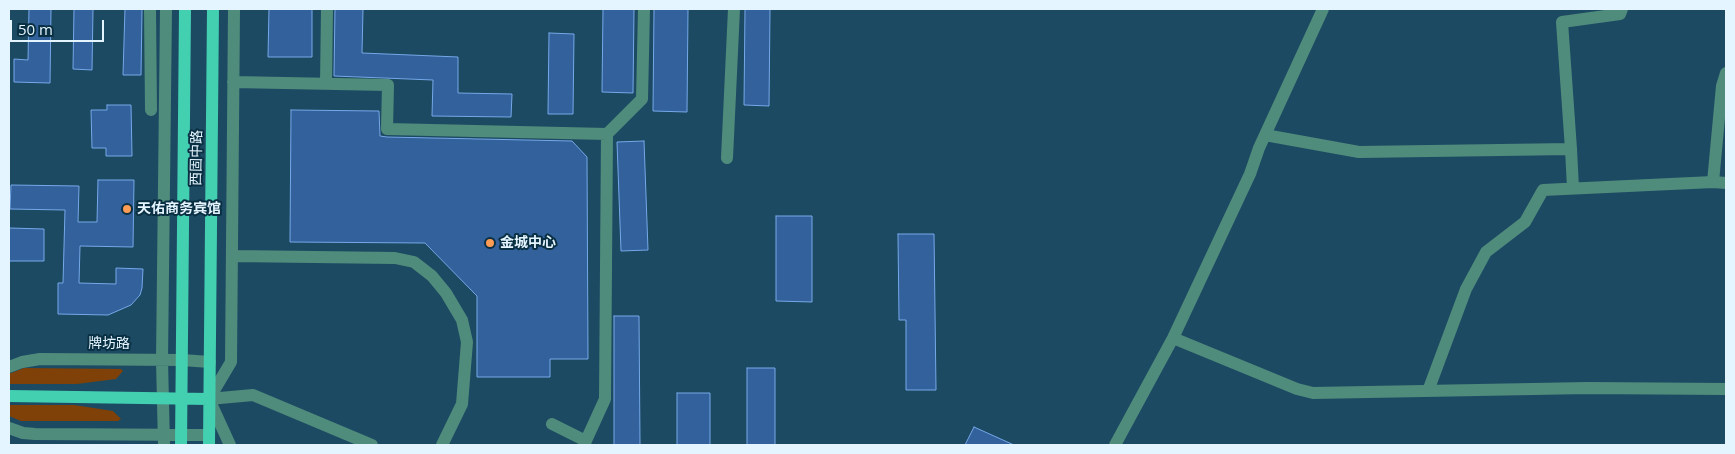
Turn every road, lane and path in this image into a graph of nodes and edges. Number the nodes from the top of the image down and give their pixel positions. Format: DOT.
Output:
graph roads {
  1 [pos="150,9"];
  2 [pos="166,9"];
  3 [pos="185,9"];
  4 [pos="213,9"];
  5 [pos="234,9"];
  6 [pos="327,9"];
  7 [pos="644,9"];
  8 [pos="734,9"];
  9 [pos="1323,9"];
  10 [pos="1622,9"];
  11 [pos="1561,15"];
  12 [pos="1726,73"];
  13 [pos="233,82"];
  14 [pos="326,84"];
  15 [pos="151,110"];
  16 [pos="607,134"];
  17 [pos="1264,135"];
  18 [pos="1571,149"];
  19 [pos="727,158"];
  20 [pos="1713,182"];
  21 [pos="1726,183"];
  22 [pos="1573,188"];
  23 [pos="233,256"];
  24 [pos="1173,338"];
  25 [pos="162,360"];
  26 [pos="182,360"];
  27 [pos="210,362"];
  28 [pos="9,367"];
  29 [pos="1726,389"];
  30 [pos="1428,391"];
  31 [pos="9,396"];
  32 [pos="162,397"];
  33 [pos="181,398"];
  34 [pos="209,398"];
  35 [pos="552,424"];
  36 [pos="9,428"];
  37 [pos="164,440"];
  38 [pos="181,440"];
  39 [pos="209,440"];
  40 [pos="585,443"];
  41 [pos="230,445"];
  42 [pos="372,445"];
  43 [pos="442,445"];
  44 [pos="1115,445"];
  1 -- 15 [label="street"];
  2 -- 25 [label="street"];
  3 -- 26 [label="main road, 西固中路"];
  4 -- 27 [label="main road, 西固中路"];
  5 -- 13 [label="street"];
  6 -- 14 [label="street"];
  7 -- 16 [label="street"];
  8 -- 19 [label="street"];
  9 -- 17 [label="street"];
  10 -- 11 [label="street"];
  11 -- 18 [label="street"];
  12 -- 20 [label="street"];
  13 -- 14 [label="street"];
  13 -- 23 [label="street"];
  14 -- 16 [label="street"];
  16 -- 40 [label="street"];
  17 -- 18 [label="street"];
  17 -- 24 [label="street"];
  18 -- 22 [label="street"];
  20 -- 21 [label="street"];
  20 -- 22 [label="street"];
  22 -- 30 [label="street"];
  23 -- 34 [label="street"];
  23 -- 43 [label="street"];
  24 -- 30 [label="street"];
  24 -- 44 [label="street"];
  25 -- 26 [label="street, 牌坊路"];
  25 -- 28 [label="street, 牌坊路"];
  25 -- 32 [label="street"];
  26 -- 27 [label="street, 牌坊路"];
  26 -- 33 [label="main road, 西固中路"];
  27 -- 34 [label="main road, 西固中路"];
  29 -- 30 [label="street"];
  31 -- 32 [label="main road"];
  32 -- 33 [label="main road"];
  32 -- 37 [label="street"];
  33 -- 34 [label="main road"];
  33 -- 38 [label="main road, 西固中路"];
  34 -- 39 [label="main road, 西固中路"];
  34 -- 41 [label="street"];
  34 -- 42 [label="street"];
  35 -- 40 [label="street"];
  36 -- 37 [label="street"];
  37 -- 38 [label="street"];
  38 -- 39 [label="street"];
}
